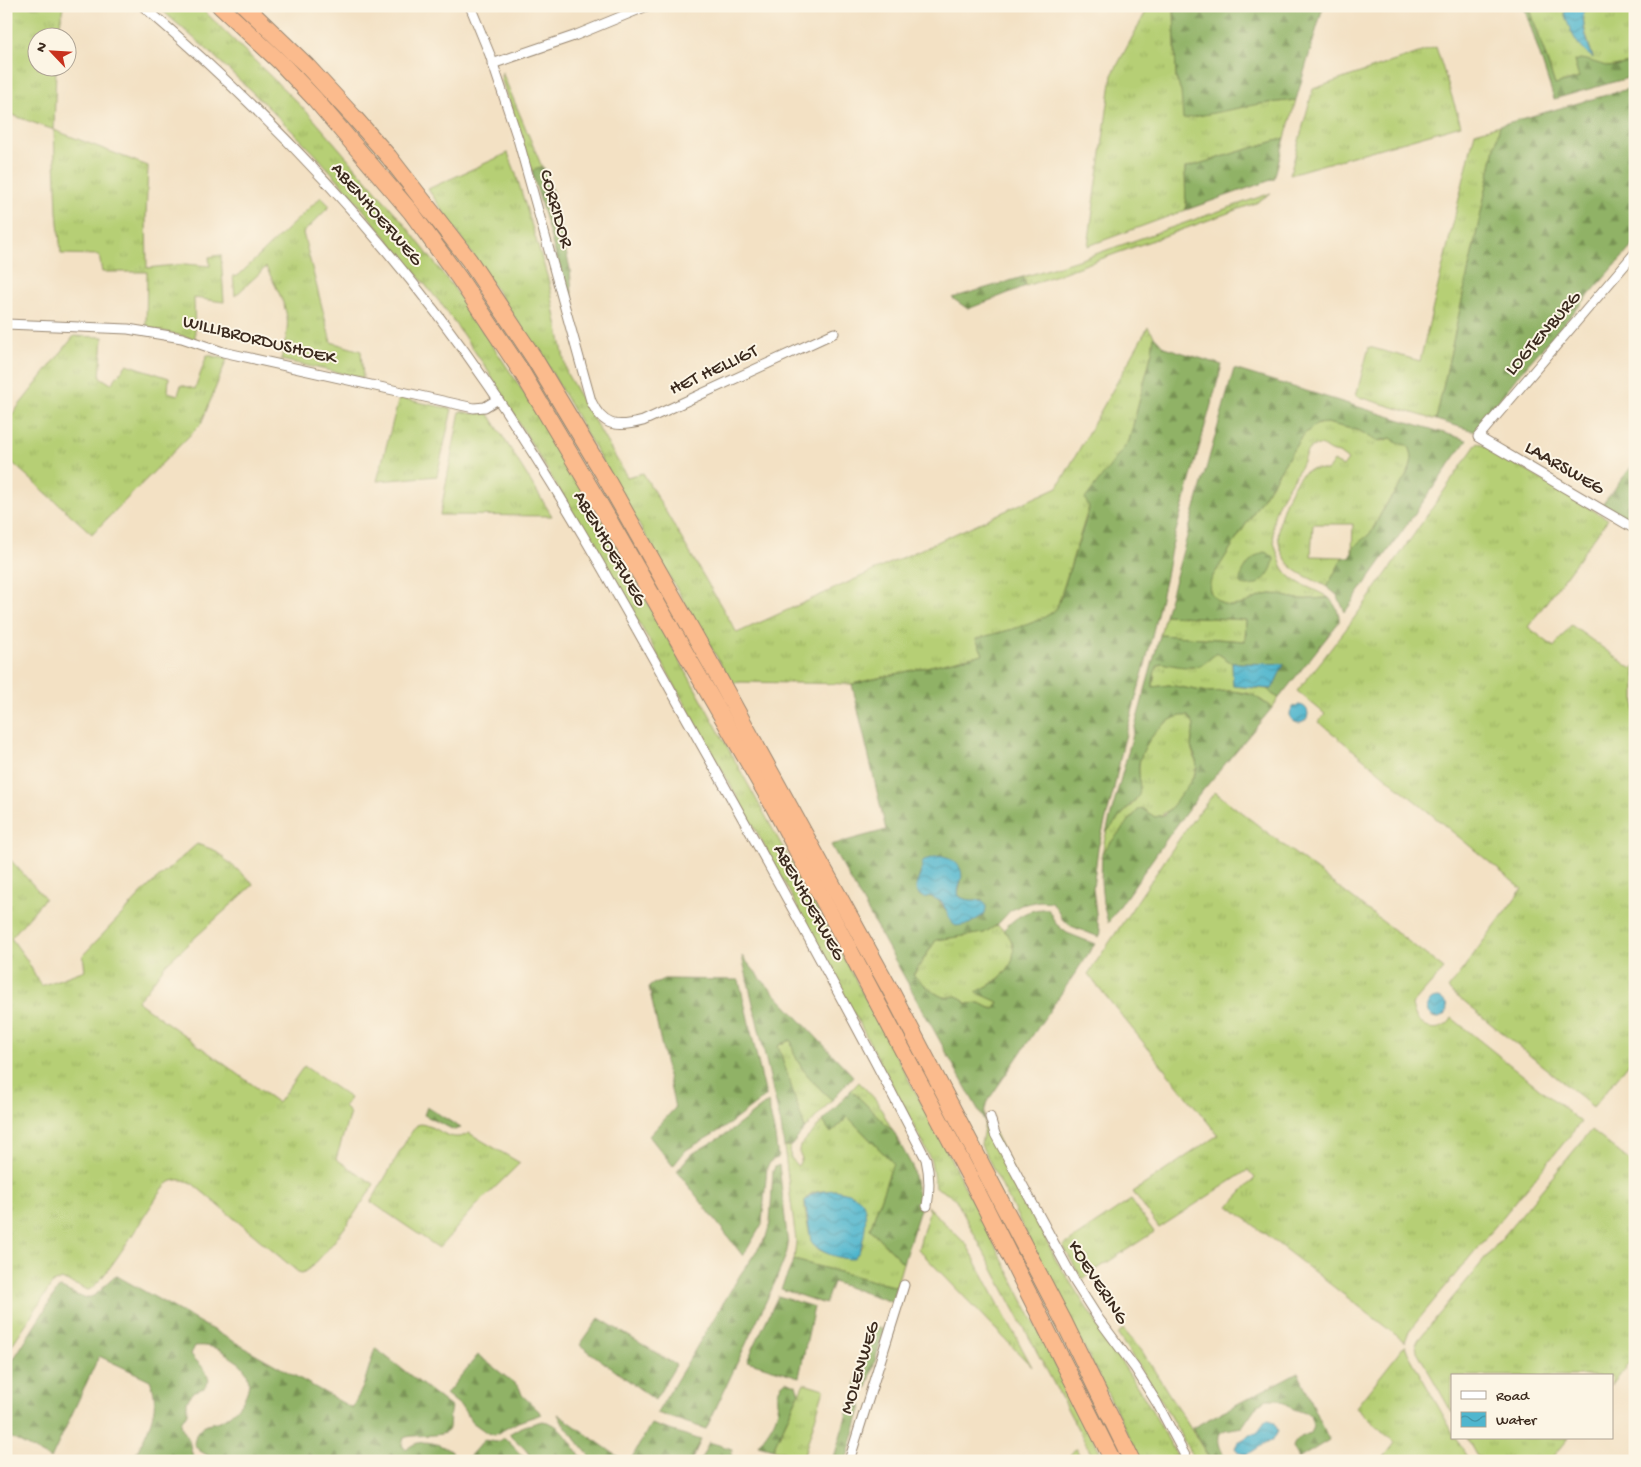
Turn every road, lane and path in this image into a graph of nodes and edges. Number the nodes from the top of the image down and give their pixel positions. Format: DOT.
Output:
graph roads {
  1 [pos="143,6"];
  2 [pos="220,6"];
  3 [pos="245,6"];
  4 [pos="470,6"];
  5 [pos="646,6"];
  6 [pos="492,64"];
  7 [pos="1635,253"];
  8 [pos="6,324"];
  9 [pos="834,333"];
  10 [pos="498,399"];
  11 [pos="604,420"];
  12 [pos="1478,436"];
  13 [pos="1635,529"];
  14 [pos="990,1117"];
  15 [pos="927,1206"];
  16 [pos="904,1285"];
  17 [pos="849,1461"];
  18 [pos="1114,1461"];
  19 [pos="1132,1461"];
  20 [pos="1188,1461"];
  1 -- 10 [label="street, ABENHOEFWEG"];
  2 -- 18 [label="highway"];
  3 -- 19 [label="highway"];
  4 -- 6 [label="street, CORRIDOR"];
  5 -- 6 [label="street"];
  6 -- 11 [label="street, CORRIDOR"];
  7 -- 12 [label="street, LOGTENBURG"];
  8 -- 10 [label="street, WILLIBRORDUSHOEK"];
  9 -- 11 [label="street, HET HELLIGT"];
  10 -- 15 [label="street, ABENHOEFWEG"];
  12 -- 13 [label="street, LAARSWEG"];
  14 -- 20 [label="street, KOEVERING"];
  16 -- 17 [label="street, MOLENWEG"];
}
